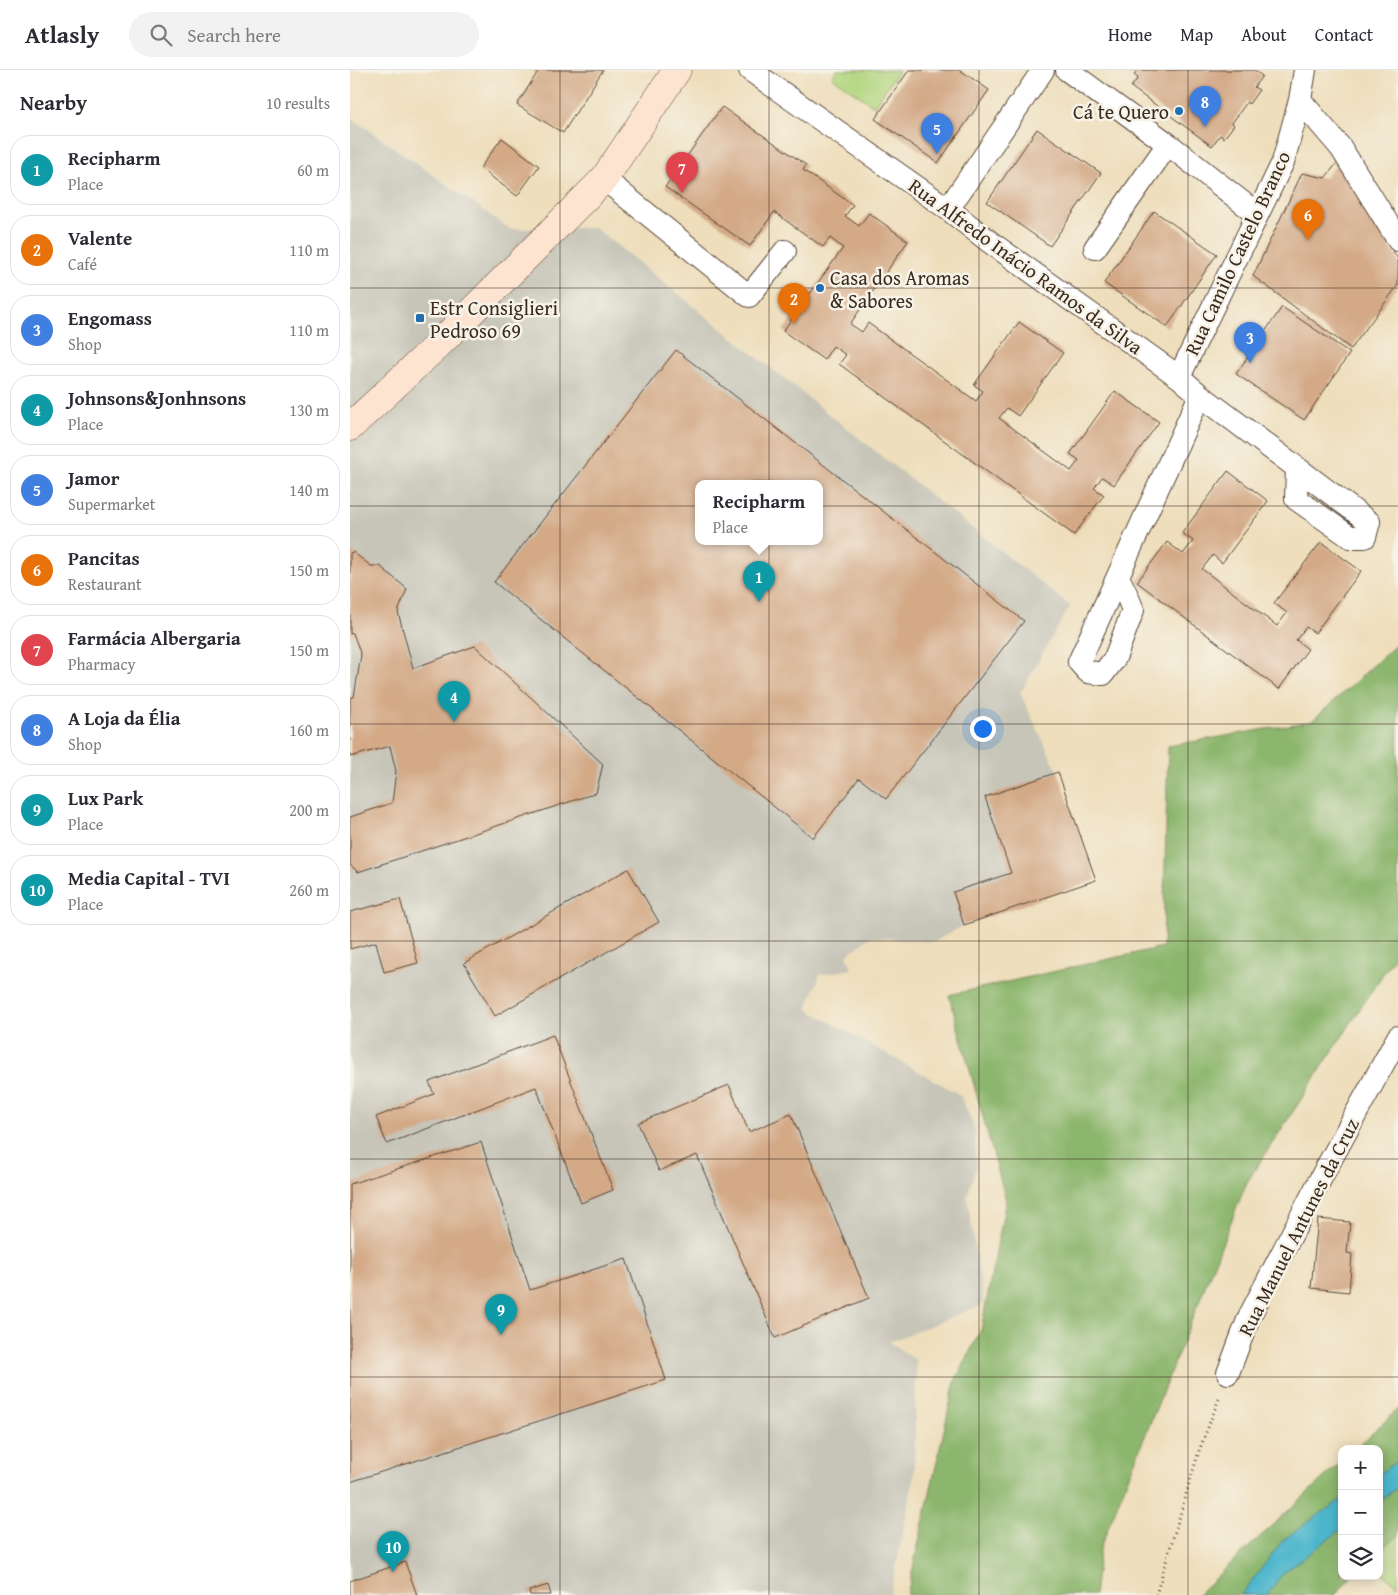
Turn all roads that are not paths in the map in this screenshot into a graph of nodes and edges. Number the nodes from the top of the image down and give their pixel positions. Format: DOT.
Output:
graph roads {
  1 [pos="677,70"];
  2 [pos="750,70"];
  3 [pos="1043,70"];
  4 [pos="1067,70"];
  5 [pos="1305,70"];
  6 [pos="1300,100"];
  7 [pos="1168,144"];
  8 [pos="604,179"];
  9 [pos="948,209"];
  10 [pos="1257,214"];
  11 [pos="1398,240"];
  12 [pos="1095,248"];
  13 [pos="784,251"];
  14 [pos="1179,377"];
  15 [pos="1200,395"];
  16 [pos="350,427"];
  17 [pos="1298,468"];
  18 [pos="1118,577"];
  19 [pos="1398,1037"];
  20 [pos="1228,1373"];
  1 -- 8 [label="main road"];
  2 -- 9 [label="street, Rua Alfredo Inácio Ramos da Silva"];
  3 -- 9 [label="street"];
  4 -- 7 [label="street"];
  5 -- 6 [label="street, Rua Camilo Castelo Branco"];
  6 -- 10 [label="street, Rua Camilo Castelo Branco"];
  6 -- 11 [label="street"];
  7 -- 10 [label="street"];
  7 -- 12 [label="street"];
  8 -- 13 [label="street"];
  8 -- 16 [label="main road"];
  9 -- 14 [label="street, Rua Alfredo Inácio Ramos da Silva"];
  10 -- 14 [label="street, Rua Camilo Castelo Branco"];
  14 -- 15 [label="street, Rua Alfredo Inácio Ramos da Silva"];
  15 -- 17 [label="street, Rua Alfredo Inácio Ramos da Silva"];
  15 -- 18 [label="street"];
  19 -- 20 [label="street, Rua Manuel Antunes da Cruz"];
}
